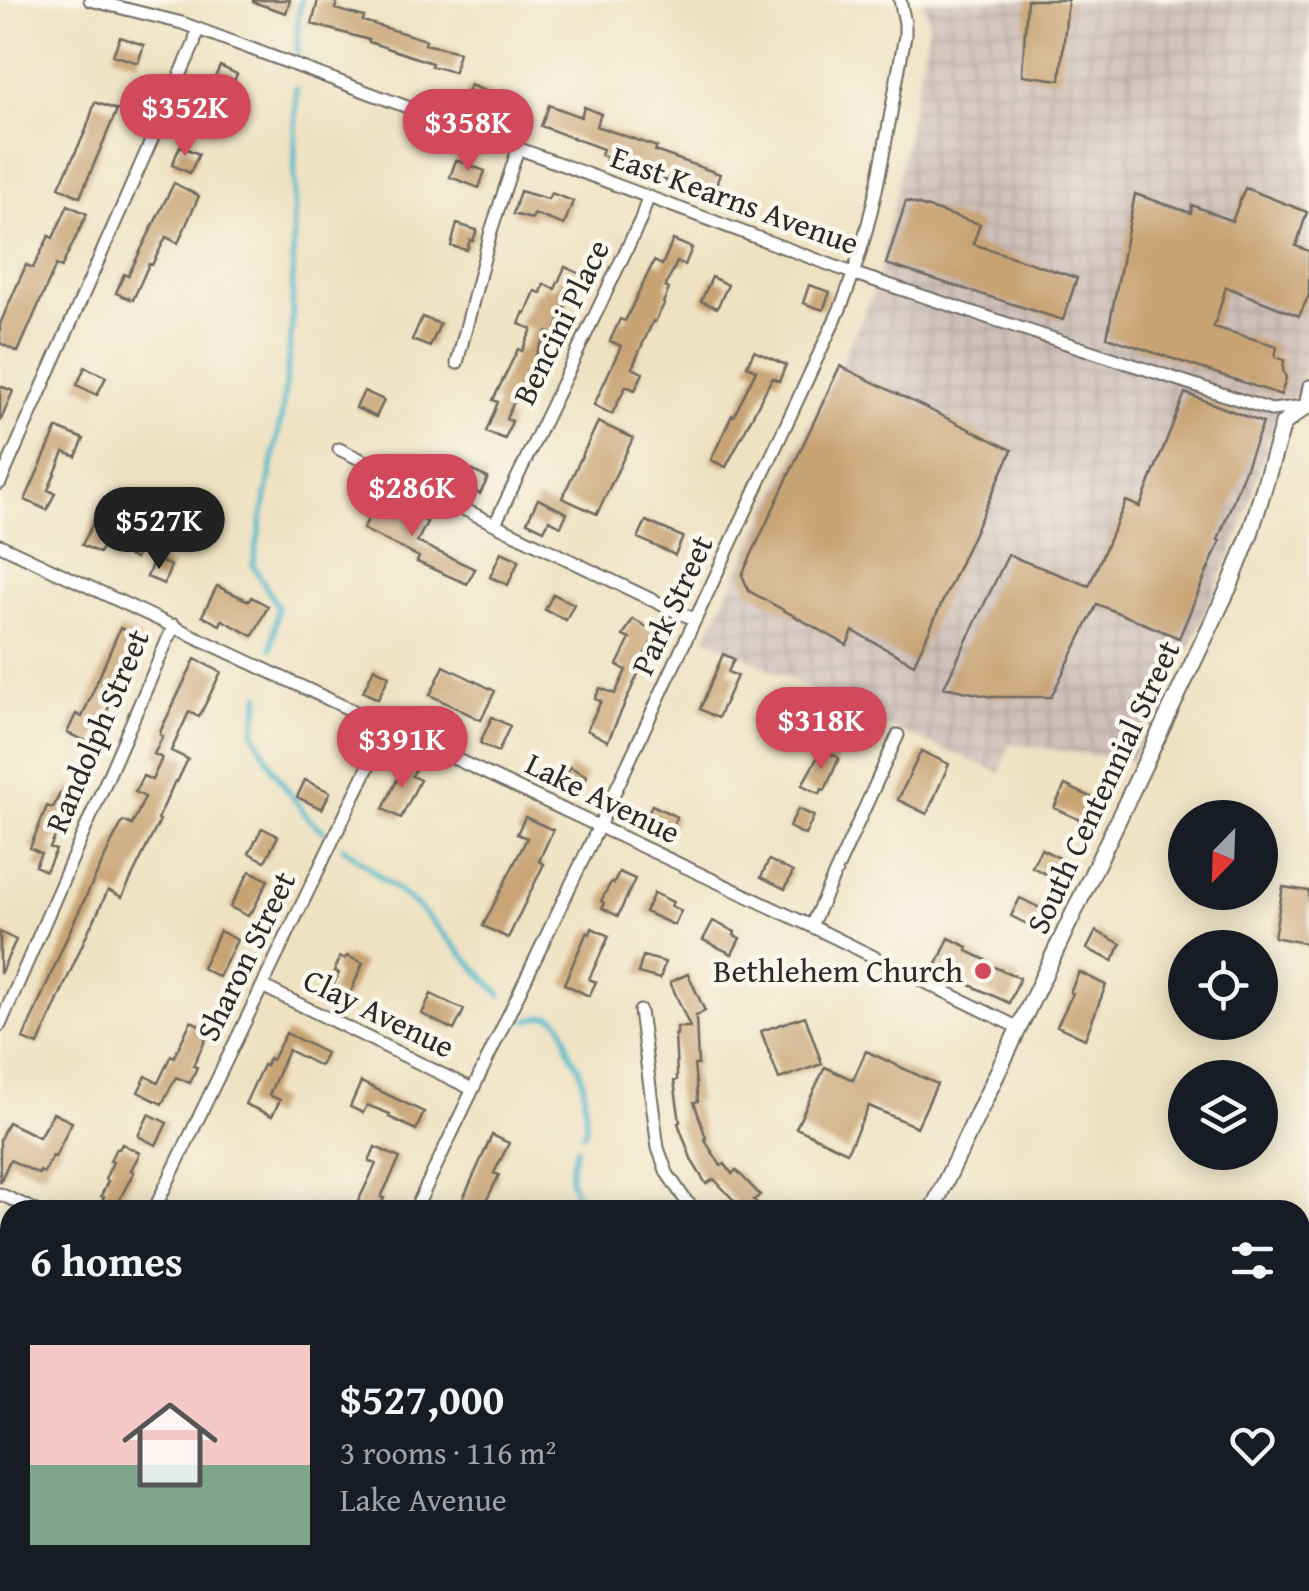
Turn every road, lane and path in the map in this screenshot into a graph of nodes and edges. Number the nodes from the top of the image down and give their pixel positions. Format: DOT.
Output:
graph roads {
  1 [pos="90,0"];
  2 [pos="900,0"];
  3 [pos="197,30"];
  4 [pos="518,149"];
  5 [pos="648,197"];
  6 [pos="855,274"];
  7 [pos="457,363"];
  8 [pos="1309,386"];
  9 [pos="1307,405"];
  10 [pos="339,448"];
  11 [pos="0,484"];
  12 [pos="495,524"];
  13 [pos="0,544"];
  14 [pos="695,619"];
  15 [pos="174,624"];
  16 [pos="388,726"];
  17 [pos="898,735"];
  18 [pos="599,826"];
  19 [pos="810,926"];
  20 [pos="262,986"];
  21 [pos="640,1011"];
  22 [pos="0,1025"];
  23 [pos="1019,1028"];
  24 [pos="472,1089"];
  25 [pos="159,1200"];
  26 [pos="420,1200"];
  27 [pos="685,1200"];
  28 [pos="937,1200"];
  1 -- 3 [label="street, East Kearns Avenue"];
  2 -- 6 [label="street, Park Street"];
  3 -- 4 [label="street, East Kearns Avenue"];
  3 -- 11 [label="street"];
  4 -- 5 [label="street, East Kearns Avenue"];
  4 -- 7 [label="street"];
  5 -- 6 [label="street, East Kearns Avenue"];
  5 -- 12 [label="street, Bencini Place"];
  6 -- 9 [label="street, East Kearns Avenue"];
  6 -- 14 [label="street, Park Street"];
  8 -- 9 [label="street, South Centennial Street"];
  9 -- 23 [label="street, South Centennial Street"];
  10 -- 12 [label="street"];
  12 -- 14 [label="street"];
  13 -- 15 [label="street, Lake Avenue"];
  14 -- 18 [label="street, Park Street"];
  15 -- 16 [label="street, Lake Avenue"];
  15 -- 22 [label="street, Randolph Street"];
  16 -- 18 [label="street, Lake Avenue"];
  16 -- 20 [label="street, Sharon Street"];
  17 -- 19 [label="street"];
  18 -- 19 [label="street, Lake Avenue"];
  18 -- 24 [label="street, Park Street"];
  19 -- 23 [label="street, Lake Avenue"];
  20 -- 24 [label="street, Clay Avenue"];
  20 -- 25 [label="street, Sharon Street"];
  21 -- 27 [label="street"];
  23 -- 28 [label="street, South Centennial Street"];
  24 -- 26 [label="street, Park Street"];
}
